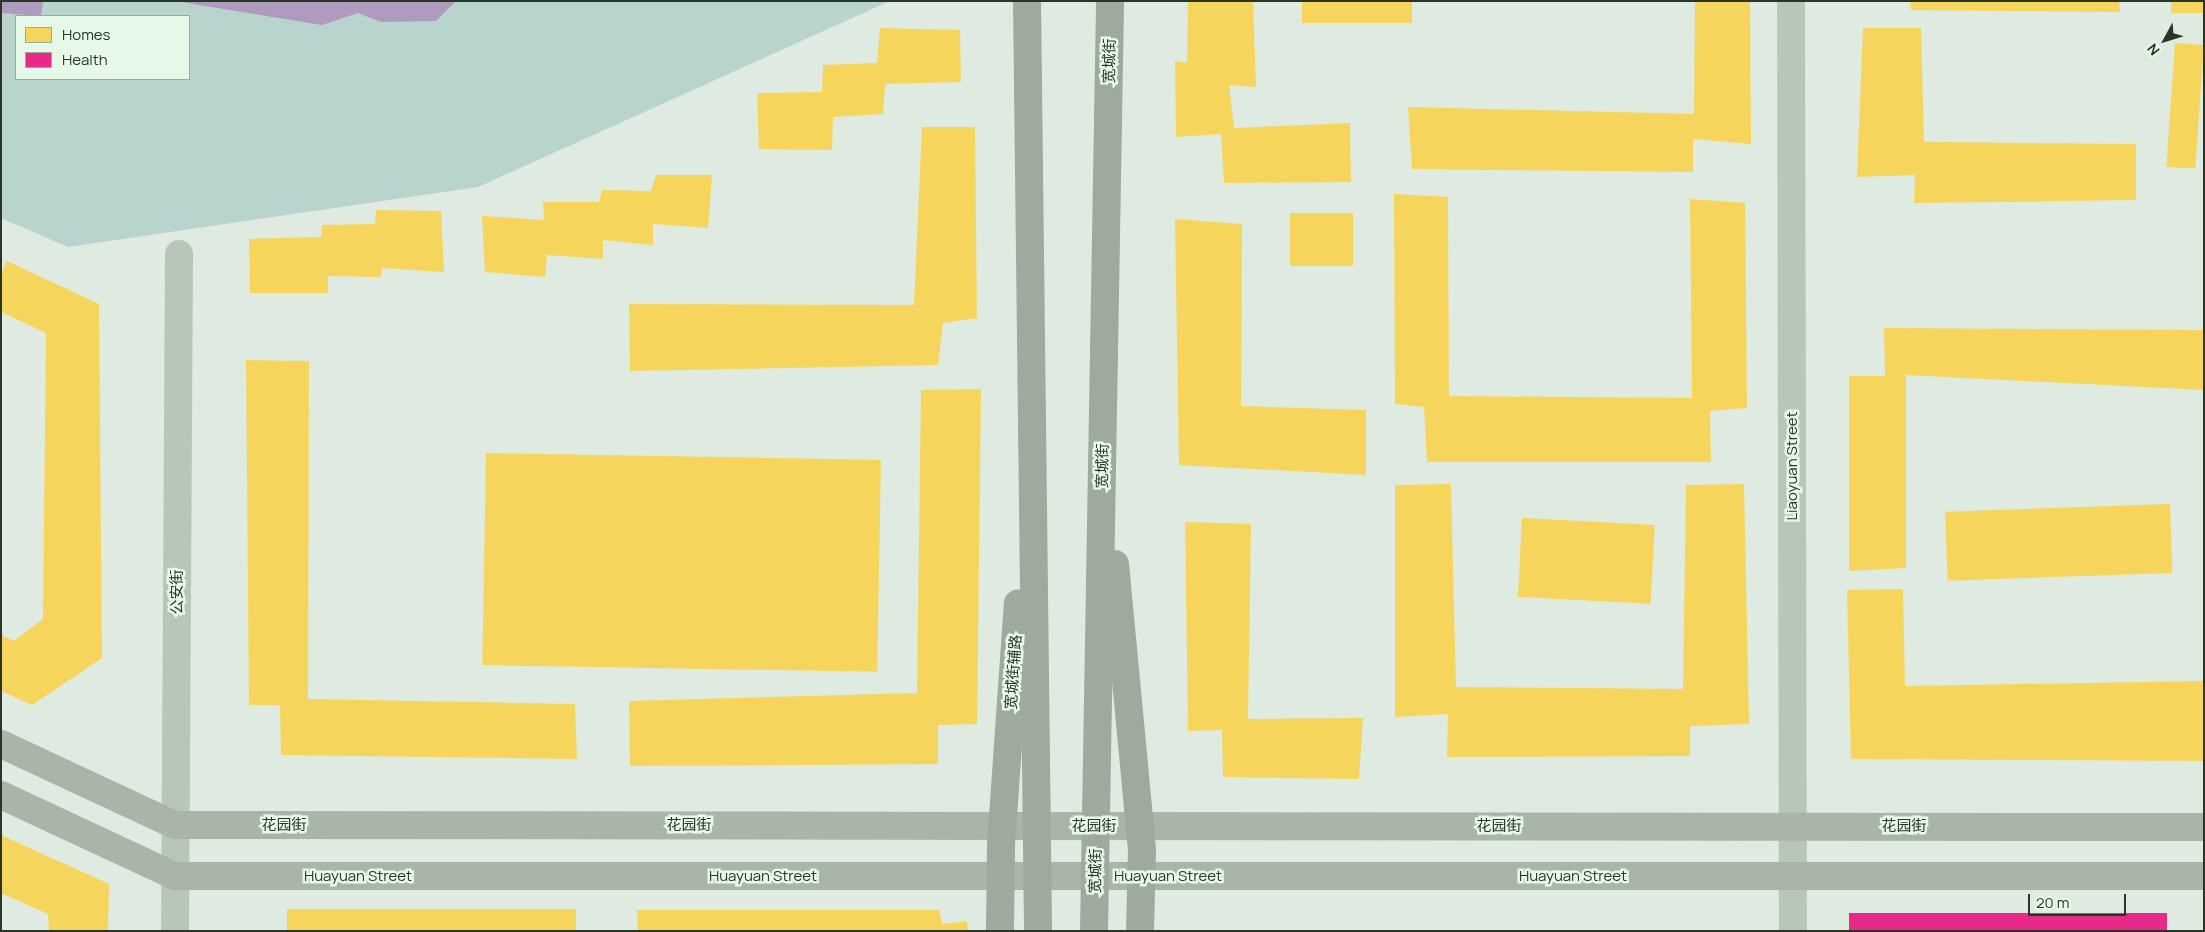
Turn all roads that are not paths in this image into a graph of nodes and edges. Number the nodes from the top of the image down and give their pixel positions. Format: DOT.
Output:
graph roads {
  1 [pos="1027,1"];
  2 [pos="1110,1"];
  3 [pos="1791,1"];
  4 [pos="180,254"];
  5 [pos="1032,413"];
  6 [pos="1102,424"];
  7 [pos="1,744"];
  8 [pos="1,795"];
  9 [pos="176,825"];
  10 [pos="1037,825"];
  11 [pos="1002,826"];
  12 [pos="1096,826"];
  13 [pos="1140,826"];
  14 [pos="1792,826"];
  15 [pos="2204,827"];
  16 [pos="175,876"];
  17 [pos="1000,876"];
  18 [pos="1038,876"];
  19 [pos="1095,876"];
  20 [pos="1142,876"];
  21 [pos="1793,876"];
  22 [pos="2204,876"];
  23 [pos="175,931"];
  24 [pos="1000,931"];
  25 [pos="1038,931"];
  26 [pos="1094,931"];
  27 [pos="1140,931"];
  28 [pos="1793,931"];
  1 -- 5 [label="highway"];
  2 -- 6 [label="highway, 宽城街"];
  3 -- 14 [label="street, Liaoyuan Street"];
  4 -- 9 [label="street, 公安街"];
  5 -- 10 [label="highway"];
  5 -- 11 [label="highway, 宽城街辅路"];
  6 -- 12 [label="highway, 宽城街"];
  6 -- 13 [label="highway"];
  7 -- 9 [label="main road, 花园街"];
  8 -- 16 [label="main road, Huayuan Street"];
  9 -- 11 [label="main road, 花园街"];
  9 -- 16 [label="street, 公安街"];
  10 -- 11 [label="main road, 花园街"];
  10 -- 12 [label="main road, 花园街"];
  10 -- 18 [label="highway"];
  11 -- 17 [label="highway, 宽城街辅路"];
  12 -- 13 [label="main road, 花园街"];
  12 -- 19 [label="highway, 宽城街"];
  13 -- 14 [label="main road, 花园街"];
  13 -- 20 [label="highway"];
  14 -- 15 [label="main road, 花园街"];
  14 -- 21 [label="street, Liaoyuan Street"];
  16 -- 17 [label="main road, Huayuan Street"];
  16 -- 23 [label="street, 公安街"];
  17 -- 18 [label="main road, Huayuan Street"];
  17 -- 24 [label="highway, 宽城街辅路"];
  18 -- 19 [label="main road, Huayuan Street"];
  18 -- 25 [label="highway"];
  19 -- 20 [label="main road, Huayuan Street"];
  19 -- 26 [label="highway, 宽城街"];
  20 -- 21 [label="main road, Huayuan Street"];
  20 -- 27 [label="highway"];
  21 -- 22 [label="main road, Huayuan Street"];
  21 -- 28 [label="street, Liaoyuan Street"];
}
